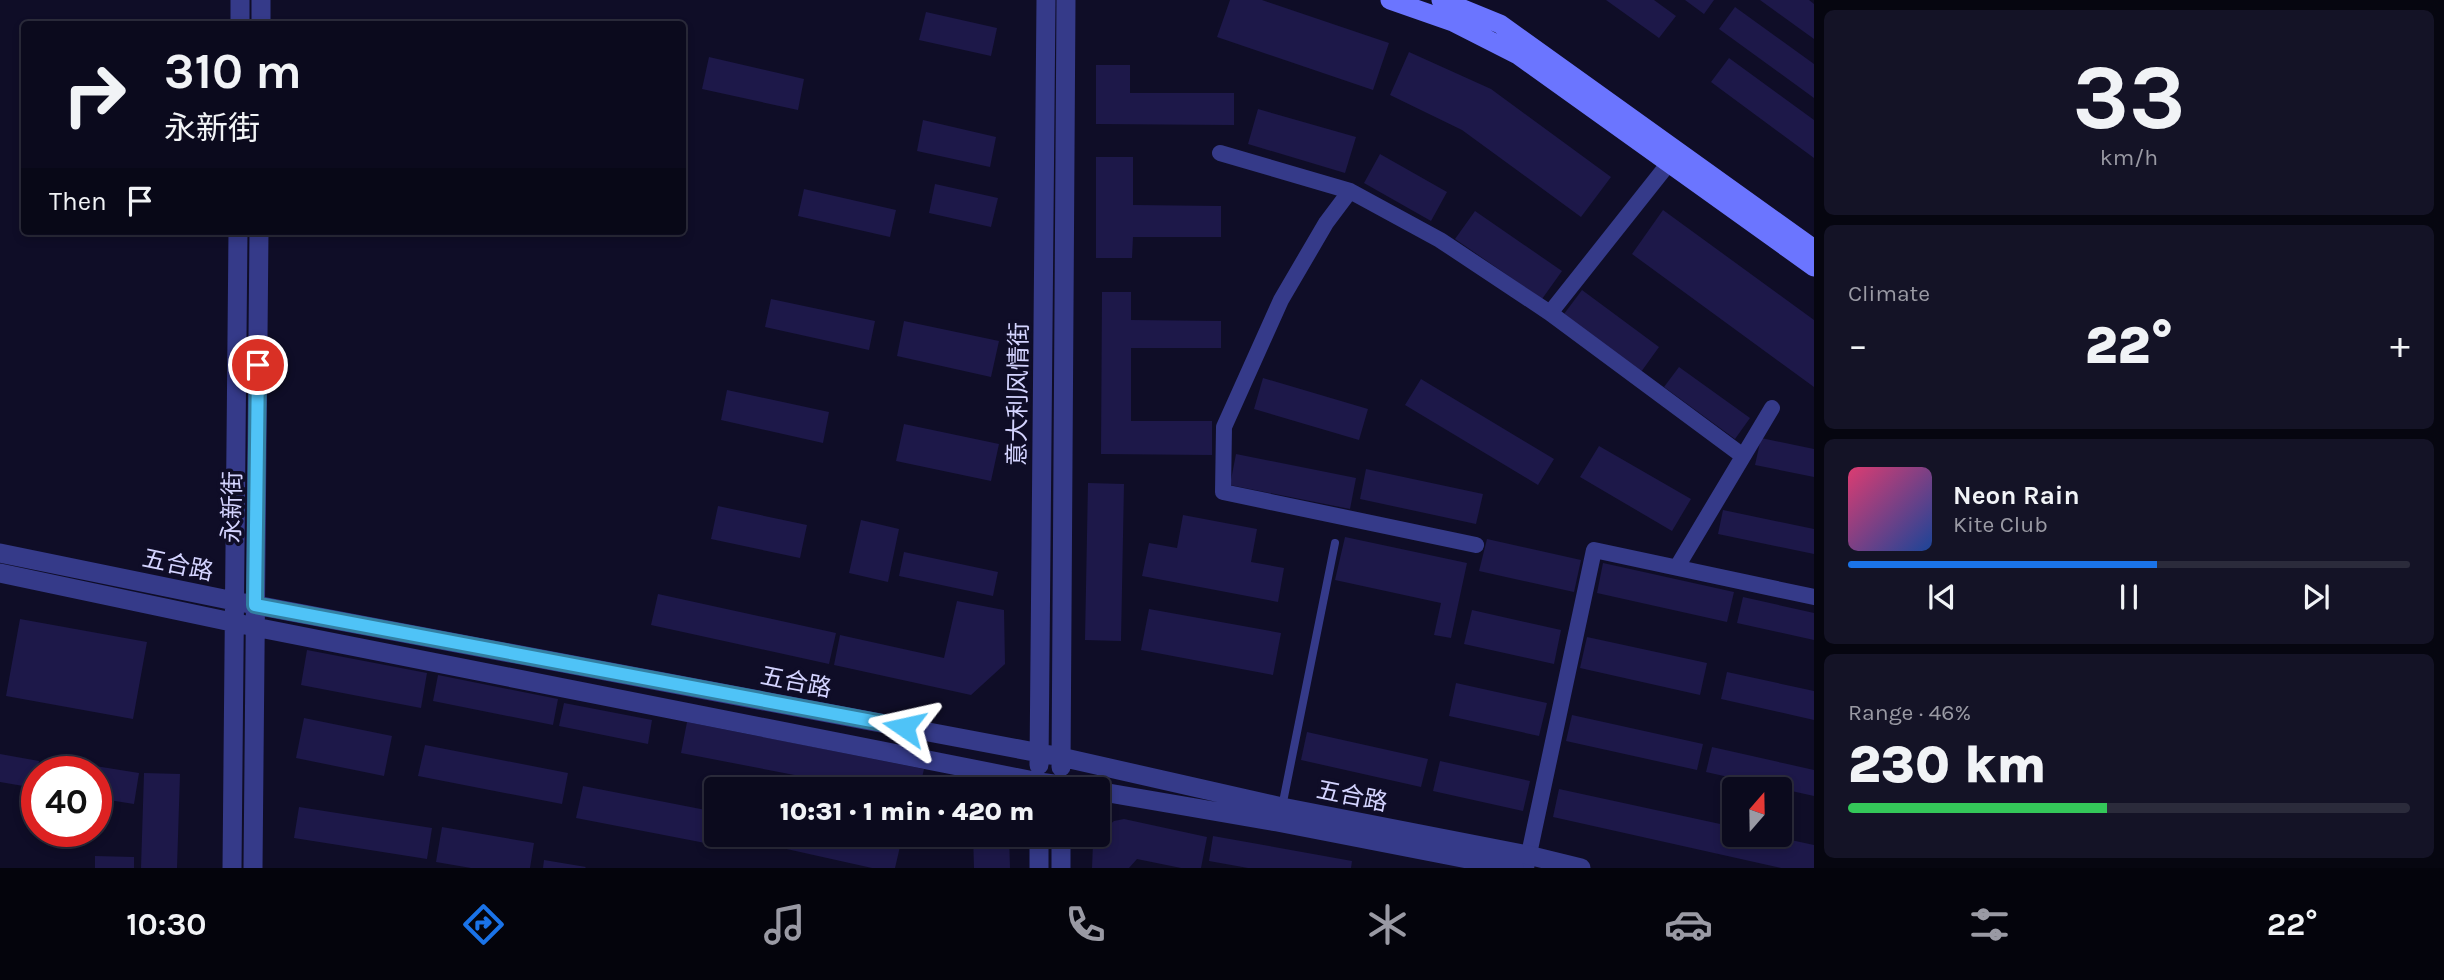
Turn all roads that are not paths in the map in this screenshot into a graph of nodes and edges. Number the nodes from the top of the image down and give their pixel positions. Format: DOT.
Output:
graph roads {
  1 [pos="240,0"];
  2 [pos="261,0"];
  3 [pos="1046,0"];
  4 [pos="1066,0"];
  5 [pos="1390,0"];
  6 [pos="1441,0"];
  7 [pos="240,21"];
  8 [pos="261,21"];
  9 [pos="1220,153"];
  10 [pos="1669,163"];
  11 [pos="1349,191"];
  12 [pos="238,235"];
  13 [pos="259,235"];
  14 [pos="1814,249"];
  15 [pos="1814,267"];
  16 [pos="1549,313"];
  17 [pos="1772,408"];
  18 [pos="1743,456"];
  19 [pos="1335,543"];
  20 [pos="1476,545"];
  21 [pos="0,553"];
  22 [pos="1676,567"];
  23 [pos="0,573"];
  24 [pos="1814,597"];
  25 [pos="234,601"];
  26 [pos="255,605"];
  27 [pos="234,623"];
  28 [pos="255,627"];
  29 [pos="1039,753"];
  30 [pos="1060,757"];
  31 [pos="996,777"];
  32 [pos="1040,777"];
  33 [pos="1061,777"];
  34 [pos="1110,793"];
  35 [pos="1282,807"];
  36 [pos="1039,847"];
  37 [pos="1061,847"];
  38 [pos="1522,864"];
  39 [pos="232,868"];
  40 [pos="253,868"];
  41 [pos="1039,868"];
  42 [pos="1061,868"];
  43 [pos="1581,868"];
  1 -- 7 [label="street"];
  2 -- 8 [label="street"];
  3 -- 29 [label="street, 意大利风情街"];
  4 -- 30 [label="street, 意大利风情街"];
  5 -- 10 [label="main road"];
  6 -- 14 [label="main road"];
  9 -- 11 [label="street"];
  10 -- 15 [label="main road"];
  10 -- 16 [label="street"];
  11 -- 16 [label="street"];
  11 -- 20 [label="street"];
  12 -- 25 [label="street, 永新街"];
  13 -- 26 [label="street, 永新街"];
  16 -- 18 [label="street"];
  17 -- 18 [label="street"];
  18 -- 22 [label="street"];
  19 -- 35 [label="lane"];
  21 -- 25 [label="street, 五合路"];
  22 -- 24 [label="street"];
  22 -- 38 [label="street"];
  23 -- 27 [label="street, 五合路"];
  25 -- 26 [label="street, 五合路"];
  25 -- 27 [label="street, 永新街"];
  26 -- 28 [label="street, 永新街"];
  26 -- 29 [label="street, 五合路"];
  27 -- 28 [label="street, 五合路"];
  27 -- 39 [label="street, 永新街"];
  28 -- 31 [label="street, 五合路"];
  28 -- 40 [label="street, 永新街"];
  29 -- 30 [label="street, 五合路"];
  29 -- 32 [label="street, 意大利风情街"];
  30 -- 33 [label="street, 意大利风情街"];
  30 -- 35 [label="street, 五合路"];
  34 -- 38 [label="street, 五合路"];
  35 -- 38 [label="street, 五合路"];
  36 -- 41 [label="street"];
  37 -- 42 [label="street"];
  38 -- 43 [label="street, 五合路"];
}
